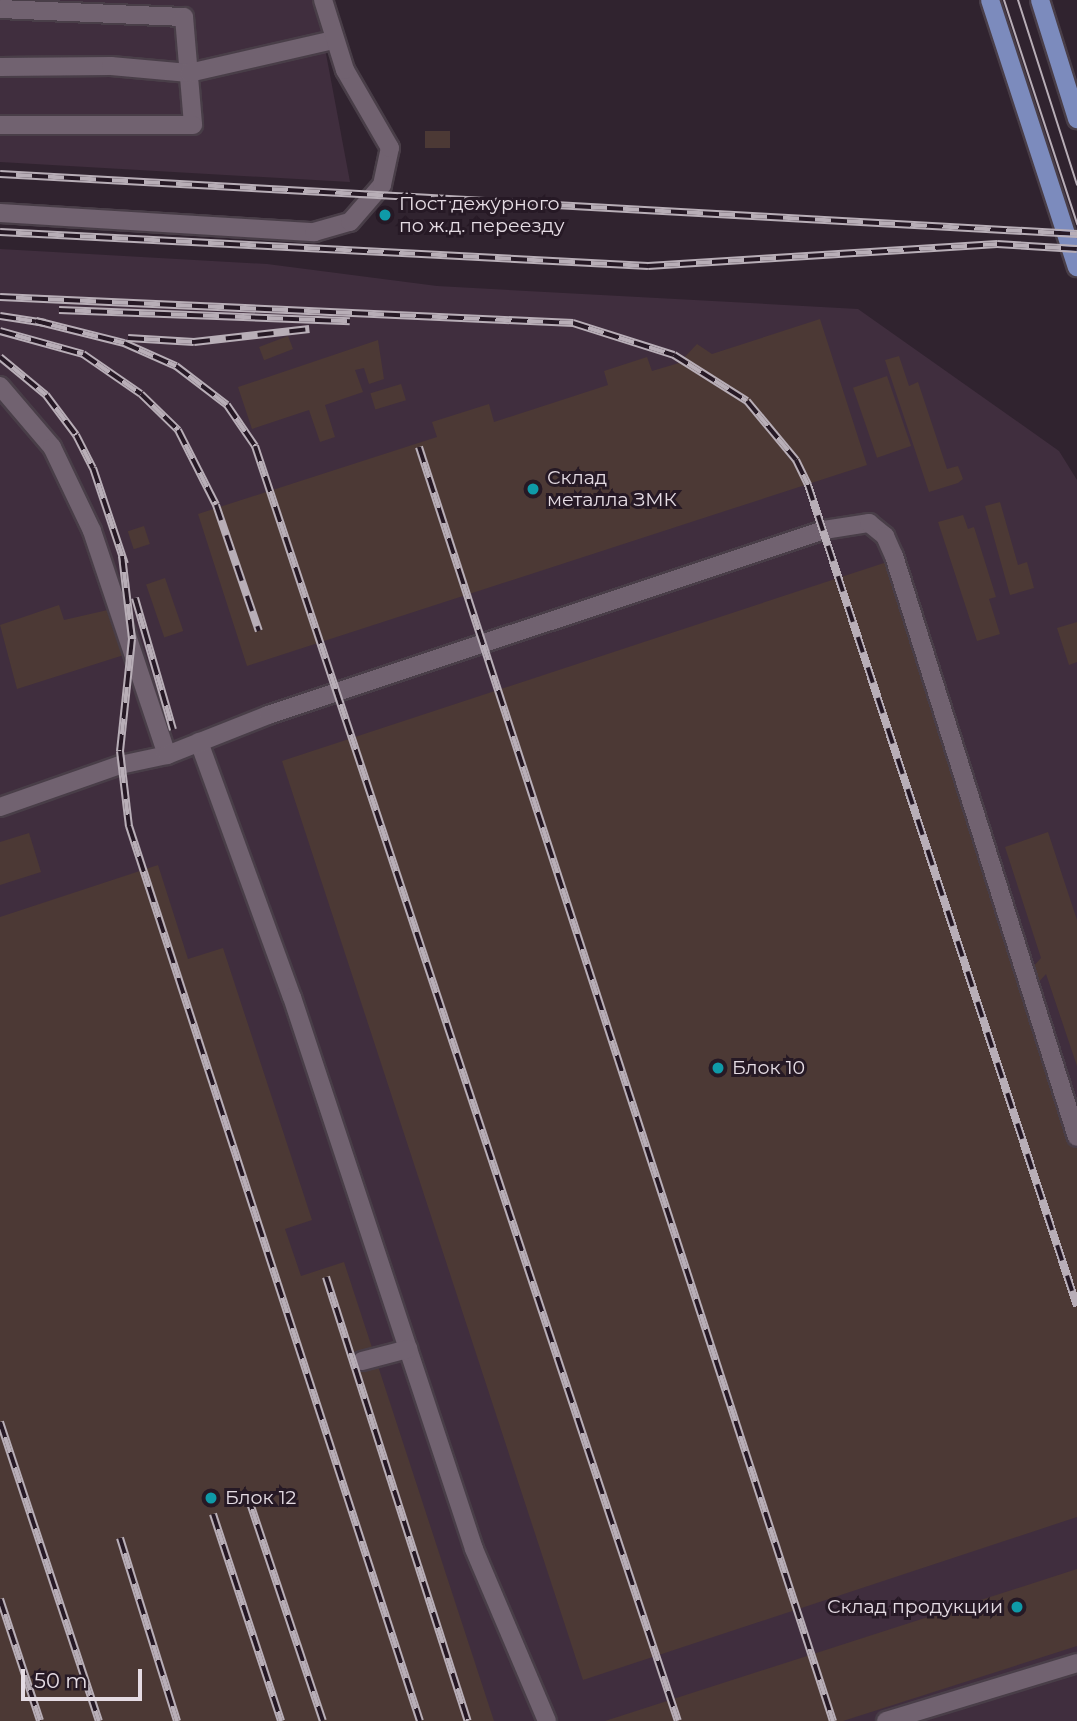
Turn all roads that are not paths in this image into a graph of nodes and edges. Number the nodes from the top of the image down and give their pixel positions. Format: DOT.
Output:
graph roads {
  1 [pos="323,0"];
  2 [pos="990,0"];
  3 [pos="1041,0"];
  4 [pos="184,8"];
  5 [pos="0,9"];
  6 [pos="332,40"];
  7 [pos="0,67"];
  8 [pos="189,73"];
  9 [pos="1077,119"];
  10 [pos="0,125"];
  11 [pos="0,213"];
  12 [pos="1077,267"];
  13 [pos="0,386"];
  14 [pos="199,742"];
  15 [pos="167,755"];
  16 [pos="0,807"];
  17 [pos="1077,1137"];
  18 [pos="408,1349"];
  19 [pos="362,1362"];
  20 [pos="1077,1663"];
  21 [pos="547,1721"];
  22 [pos="886,1721"];
  1 -- 6 [label="street"];
  2 -- 12 [label="main road"];
  3 -- 9 [label="main road"];
  4 -- 5 [label="street"];
  4 -- 8 [label="street"];
  6 -- 8 [label="street"];
  6 -- 11 [label="street"];
  7 -- 8 [label="street"];
  8 -- 10 [label="street"];
  13 -- 15 [label="street"];
  14 -- 15 [label="street"];
  14 -- 17 [label="street"];
  14 -- 18 [label="street"];
  15 -- 16 [label="street"];
  18 -- 19 [label="street"];
  18 -- 21 [label="street"];
  20 -- 22 [label="street"];
}
